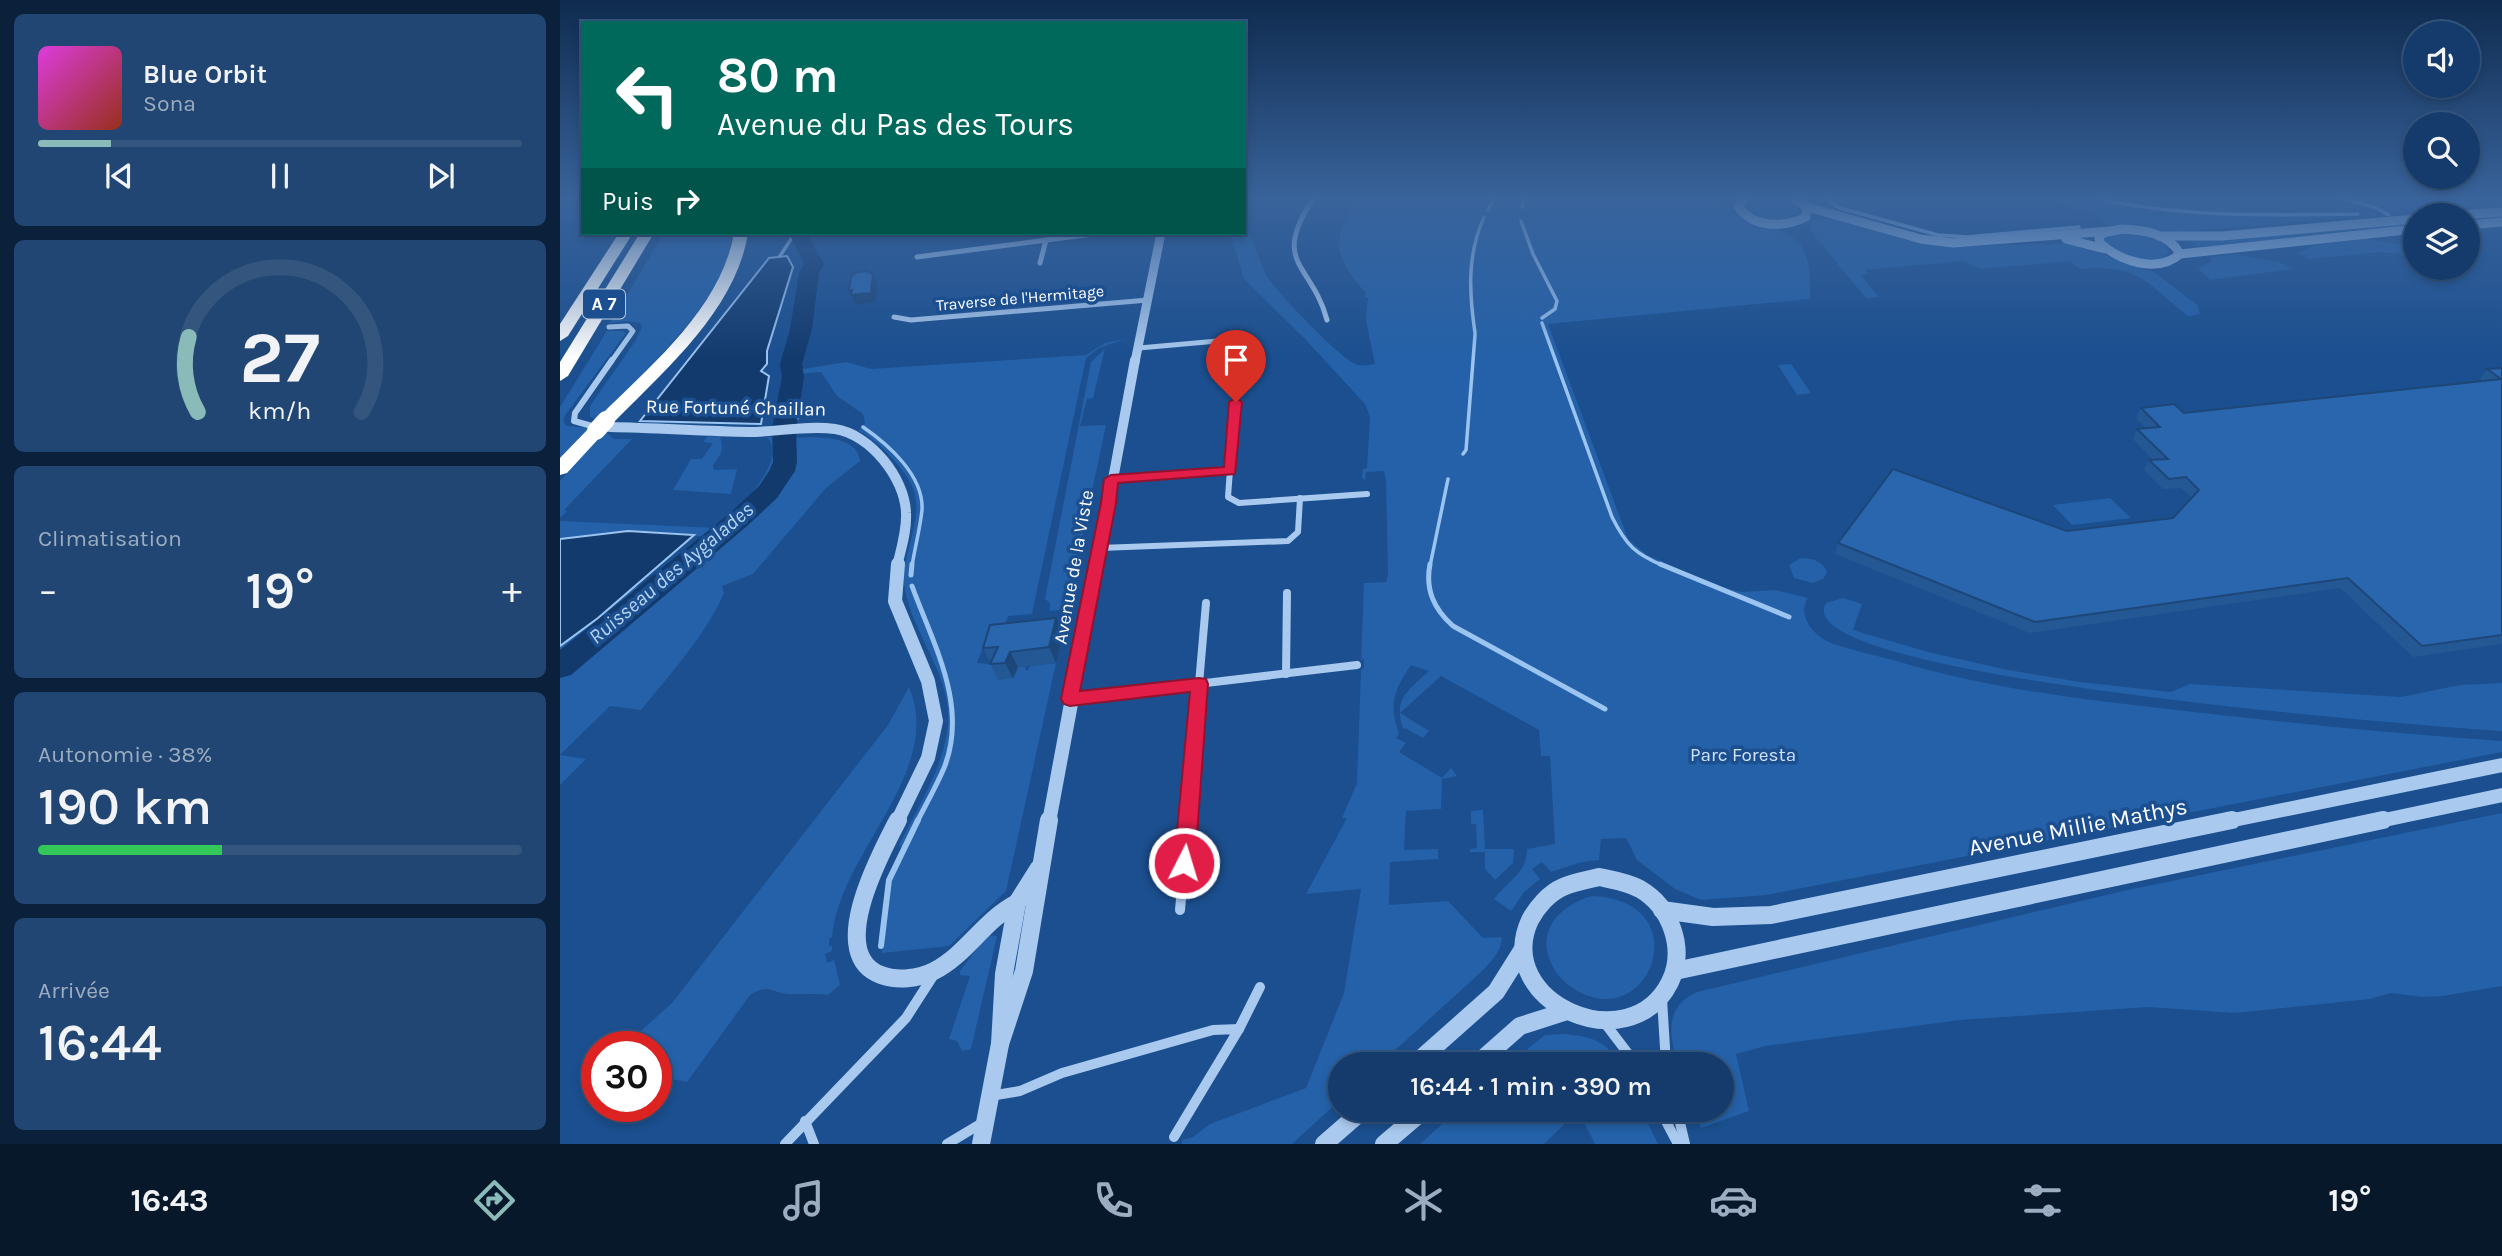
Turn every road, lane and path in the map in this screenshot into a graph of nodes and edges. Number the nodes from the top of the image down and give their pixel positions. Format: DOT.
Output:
graph roads {
  1 [pos="614,252"];
  2 [pos="635,252"];
  3 [pos="740,252"];
  4 [pos="952,252"];
  5 [pos="1042,252"];
  6 [pos="1157,252"];
  7 [pos="1294,252"];
  8 [pos="2111,252"];
  9 [pos="2195,252"];
  10 [pos="2180,254"];
  11 [pos="917,257"];
  12 [pos="1040,263"];
  13 [pos="1148,300"];
  14 [pos="894,317"];
  15 [pos="1327,320"];
  16 [pos="609,327"];
  17 [pos="560,336"];
  18 [pos="1139,348"];
  19 [pos="560,376"];
  20 [pos="601,426"];
  21 [pos="560,469"];
  22 [pos="1230,471"];
  23 [pos="1111,479"];
  24 [pos="1367,494"];
  25 [pos="1300,498"];
  26 [pos="1100,548"];
  27 [pos="1287,593"];
  28 [pos="1206,603"];
  29 [pos="1357,665"];
  30 [pos="1286,674"];
  31 [pos="1199,684"];
  32 [pos="1070,699"];
  33 [pos="2502,765"];
  34 [pos="2502,795"];
  35 [pos="1043,862"];
  36 [pos="1017,903"];
  37 [pos="1180,910"];
  38 [pos="1662,910"];
  39 [pos="1030,932"];
  40 [pos="1523,949"];
  41 [pos="934,971"];
  42 [pos="1675,971"];
  43 [pos="1261,987"];
  44 [pos="1662,996"];
  45 [pos="1564,1012"];
  46 [pos="1604,1022"];
  47 [pos="1239,1029"];
  48 [pos="1000,1044"];
  49 [pos="1428,1052"];
  50 [pos="1490,1052"];
  51 [pos="1627,1052"];
  52 [pos="1664,1052"];
  53 [pos="990,1096"];
  54 [pos="805,1121"];
  55 [pos="985,1121"];
  56 [pos="1349,1122"];
  57 [pos="1410,1122"];
  58 [pos="1666,1122"];
  59 [pos="1680,1122"];
  60 [pos="1174,1137"];
  61 [pos="785,1144"];
  62 [pos="814,1144"];
  63 [pos="947,1144"];
  64 [pos="981,1144"];
  65 [pos="1324,1144"];
  66 [pos="1384,1144"];
  67 [pos="1678,1144"];
  68 [pos="1685,1144"];
  1 -- 17 [label="highway, A 7"];
  2 -- 19 [label="highway, A 7"];
  3 -- 20 [label="highway"];
  4 -- 11 [label="street"];
  5 -- 12 [label="street"];
  6 -- 13 [label="street, Avenue de la Viste"];
  7 -- 15 [label="street"];
  8 -- 10 [label="street"];
  9 -- 10 [label="street"];
  13 -- 14 [label="street, Traverse de l'Hermitage"];
  13 -- 18 [label="street, Avenue de la Viste"];
  16 -- 20 [label="street"];
  18 -- 22 [label="street"];
  18 -- 23 [label="street, Avenue de la Viste"];
  20 -- 21 [label="highway"];
  20 -- 41 [label="street, Rue Fortuné Chaillan"];
  22 -- 23 [label="street"];
  22 -- 25 [label="street"];
  23 -- 26 [label="street, Avenue de la Viste"];
  24 -- 25 [label="street"];
  25 -- 26 [label="street"];
  26 -- 32 [label="street, Avenue de la Viste"];
  27 -- 30 [label="street"];
  28 -- 31 [label="street"];
  29 -- 30 [label="street"];
  30 -- 31 [label="street"];
  31 -- 32 [label="street"];
  31 -- 37 [label="street"];
  32 -- 35 [label="street, Avenue de la Viste"];
  33 -- 38 [label="street, Avenue Millie Mathys"];
  34 -- 42 [label="street"];
  35 -- 36 [label="street, Avenue de la Viste"];
  35 -- 39 [label="street"];
  36 -- 39 [label="street"];
  36 -- 41 [label="street, Rue Fortuné Chaillan"];
  36 -- 48 [label="street"];
  38 -- 40 [label="street"];
  38 -- 42 [label="street"];
  39 -- 48 [label="street"];
  40 -- 45 [label="street"];
  40 -- 49 [label="street"];
  41 -- 54 [label="street"];
  42 -- 44 [label="street"];
  43 -- 47 [label="street"];
  44 -- 46 [label="street"];
  44 -- 52 [label="street"];
  45 -- 46 [label="street"];
  45 -- 50 [label="street"];
  46 -- 51 [label="street"];
  47 -- 53 [label="street"];
  47 -- 60 [label="street"];
  48 -- 53 [label="street"];
  53 -- 55 [label="street"];
  54 -- 61 [label="street"];
  54 -- 62 [label="street"];
  55 -- 63 [label="street"];
  55 -- 64 [label="street"];
  56 -- 65 [label="street"];
  57 -- 66 [label="street"];
  58 -- 67 [label="street"];
  59 -- 68 [label="street"];
}
